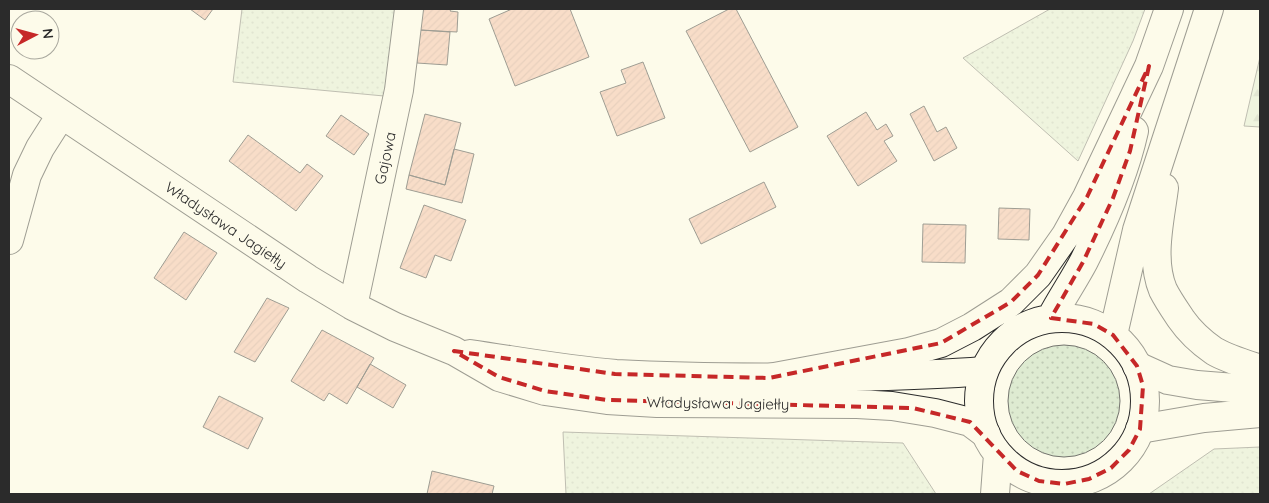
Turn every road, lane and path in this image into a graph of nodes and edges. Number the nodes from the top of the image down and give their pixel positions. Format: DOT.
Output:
graph roads {
  1 [pos="409,9"];
  2 [pos="1169,9"];
  3 [pos="1209,9"];
  4 [pos="1149,66"];
  5 [pos="9,79"];
  6 [pos="1181,90"];
  7 [pos="61,115"];
  8 [pos="9,240"];
  9 [pos="353,306"];
  10 [pos="1051,318"];
  11 [pos="1113,335"];
  12 [pos="454,351"];
  13 [pos="1137,366"];
  14 [pos="1260,369"];
  15 [pos="984,372"];
  16 [pos="769,378"];
  17 [pos="1260,390"];
  18 [pos="1260,413"];
  19 [pos="1140,428"];
  20 [pos="992,444"];
  21 [pos="1061,489"];
  22 [pos="995,494"];
  1 -- 9 [label="main road, Gajowa"];
  2 -- 4 [label="main road"];
  3 -- 6 [label="main road"];
  4 -- 10 [label="main road"];
  4 -- 16 [label="main road"];
  5 -- 7 [label="main road, Władysława Jagiełły"];
  6 -- 11 [label="main road"];
  6 -- 14 [label="main road"];
  7 -- 8 [label="main road"];
  7 -- 9 [label="main road, Władysława Jagiełły"];
  9 -- 12 [label="main road, Władysława Jagiełły"];
  10 -- 11 [label="main road"];
  10 -- 15 [label="main road"];
  11 -- 13 [label="main road"];
  12 -- 16 [label="main road, Władysława Jagiełły"];
  12 -- 20 [label="main road, Władysława Jagiełły"];
  13 -- 17 [label="main road"];
  13 -- 19 [label="main road"];
  15 -- 16 [label="main road, Władysława Jagiełły"];
  15 -- 20 [label="main road"];
  18 -- 19 [label="main road"];
  19 -- 21 [label="main road"];
  20 -- 21 [label="main road"];
  20 -- 22 [label="main road"];
}
